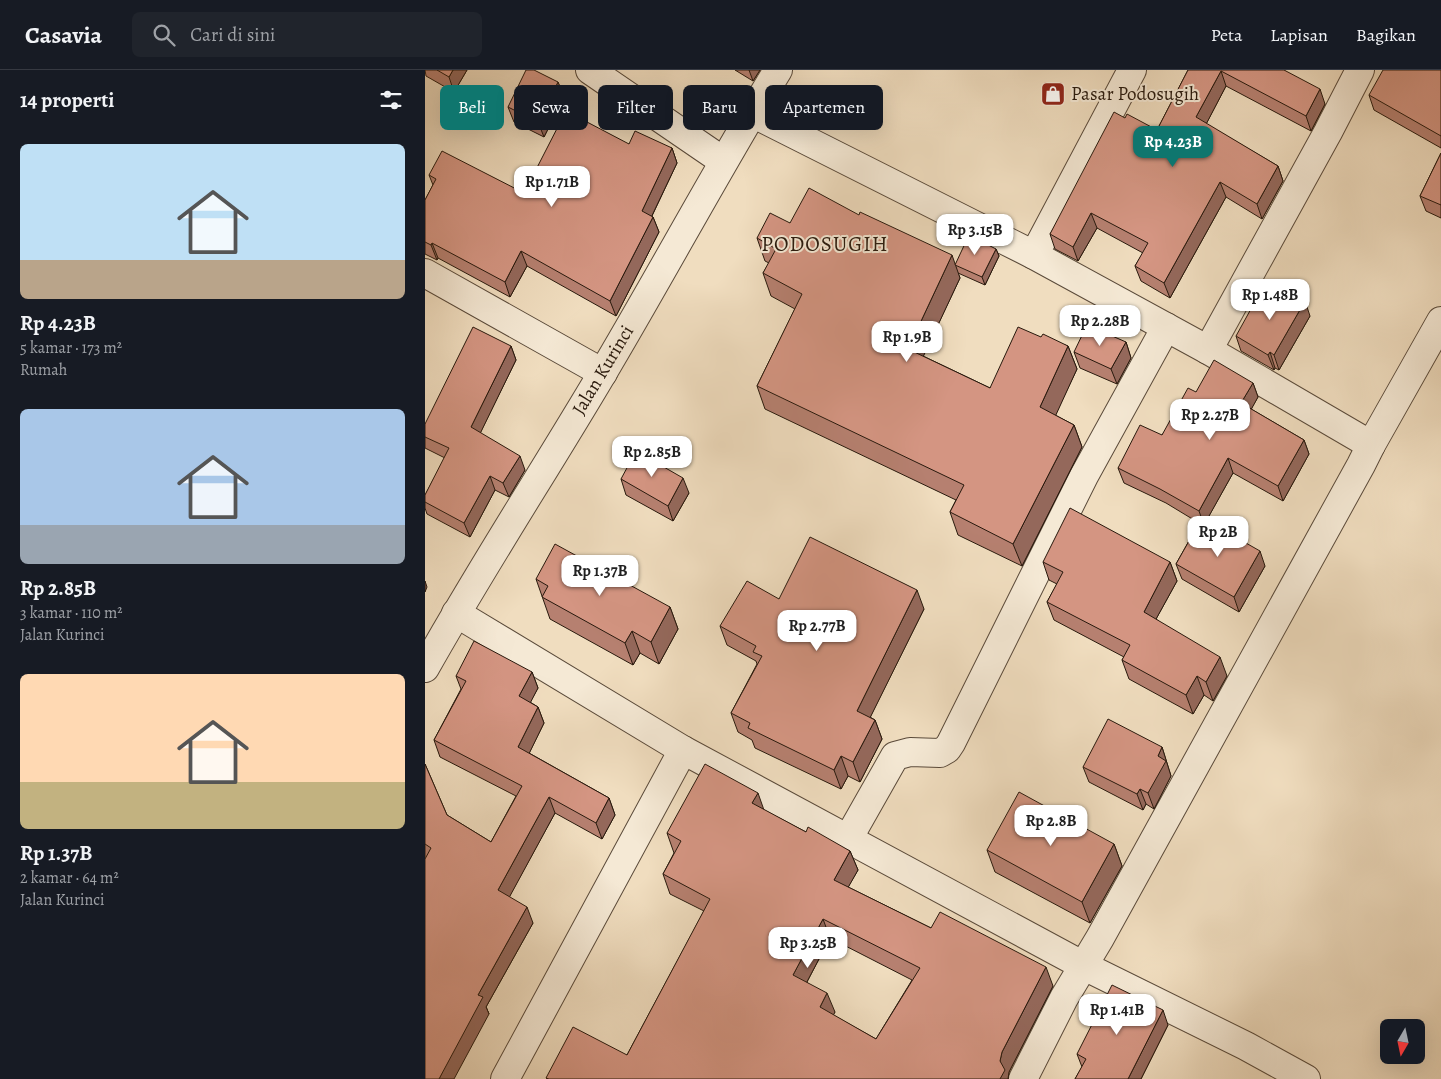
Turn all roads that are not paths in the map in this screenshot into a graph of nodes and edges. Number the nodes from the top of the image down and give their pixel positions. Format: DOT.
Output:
graph roads {
  1 [pos="590,70"];
  2 [pos="778,70"];
  3 [pos="1132,70"];
  4 [pos="1360,70"];
  5 [pos="755,107"];
  6 [pos="755,115"];
  7 [pos="741,130"];
  8 [pos="723,161"];
  9 [pos="1034,255"];
  10 [pos="425,273"];
  11 [pos="1441,321"];
  12 [pos="1165,327"];
  13 [pos="1208,350"];
  14 [pos="603,373"];
  15 [pos="1371,445"];
  16 [pos="456,613"];
  17 [pos="427,660"];
  18 [pos="683,750"];
  19 [pos="848,839"];
  20 [pos="1084,966"];
  21 [pos="505,1079"];
  22 [pos="1023,1079"];
  23 [pos="1306,1079"];
  1 -- 8 [label="street"];
  2 -- 5 [label="street, Jalan Kurinci"];
  3 -- 9 [label="street"];
  4 -- 13 [label="street"];
  6 -- 9 [label="street"];
  7 -- 8 [label="street, Jalan Kurinci"];
  8 -- 14 [label="street, Jalan Kurinci"];
  9 -- 12 [label="street"];
  10 -- 14 [label="street"];
  11 -- 15 [label="street"];
  12 -- 13 [label="street"];
  12 -- 19 [label="street"];
  13 -- 15 [label="street"];
  14 -- 16 [label="street, Jalan Kurinci"];
  15 -- 20 [label="street"];
  16 -- 17 [label="street, Jalan Kurinci"];
  16 -- 18 [label="street"];
  18 -- 19 [label="street"];
  18 -- 21 [label="street"];
  19 -- 20 [label="street"];
  20 -- 22 [label="street"];
  20 -- 23 [label="street"];
}
